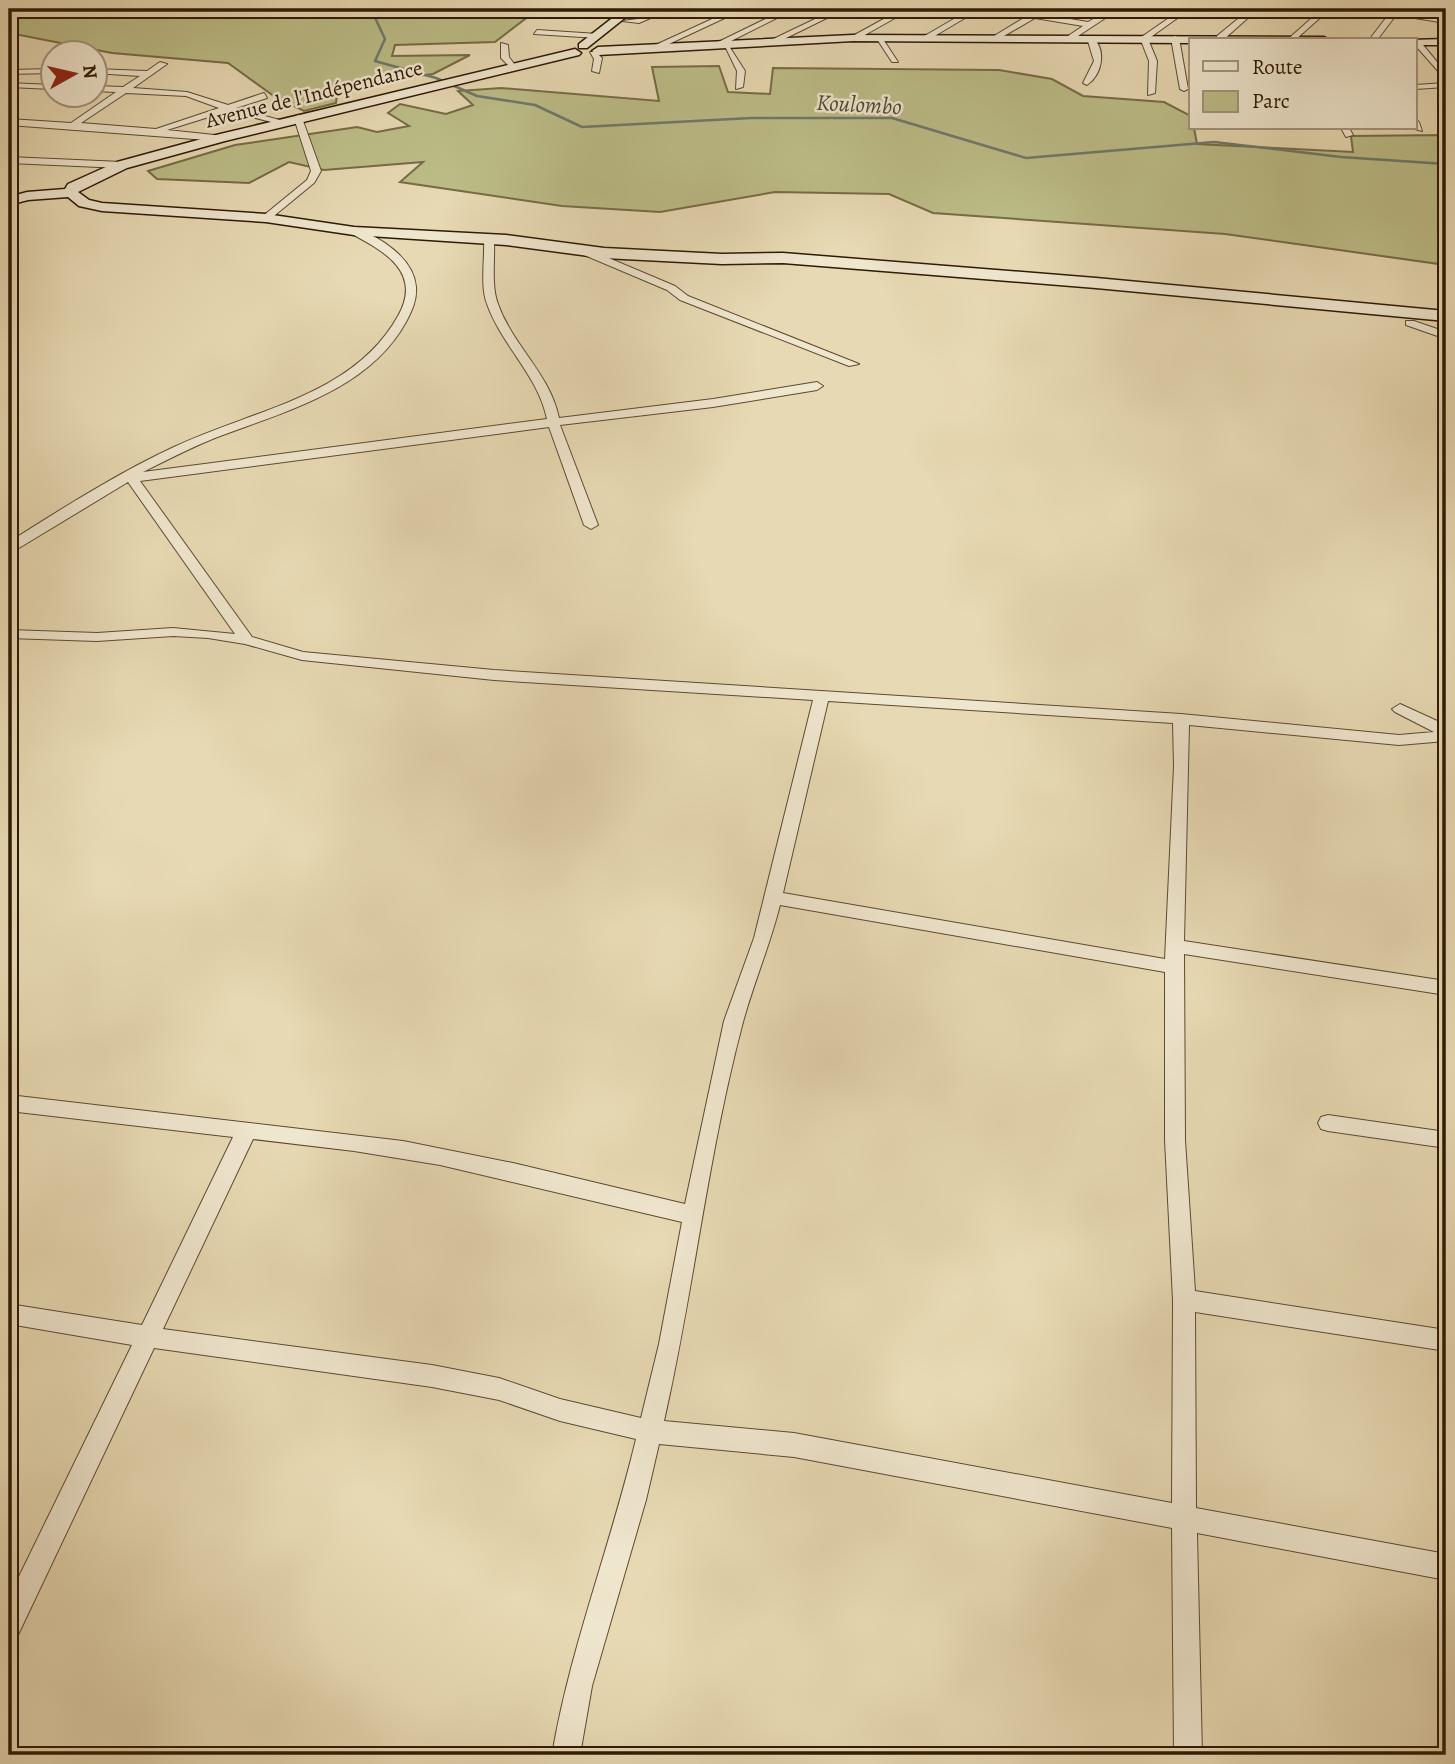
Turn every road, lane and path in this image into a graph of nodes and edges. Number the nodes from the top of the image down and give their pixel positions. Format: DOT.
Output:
graph roads {
  1 [pos="667,9"];
  2 [pos="740,9"];
  3 [pos="791,9"];
  4 [pos="841,9"];
  5 [pos="907,9"];
  6 [pos="976,9"];
  7 [pos="996,9"];
  8 [pos="1045,9"];
  9 [pos="1115,9"];
  10 [pos="1186,9"];
  11 [pos="1254,9"];
  12 [pos="1326,9"];
  13 [pos="1369,9"];
  14 [pos="1395,11"];
  15 [pos="628,12"];
  16 [pos="1035,15"];
  17 [pos="1446,21"];
  18 [pos="1091,31"];
  19 [pos="537,32"];
  20 [pos="853,38"];
  21 [pos="878,38"];
  22 [pos="925,38"];
  23 [pos="997,38"];
  24 [pos="1144,38"];
  25 [pos="1175,38"];
  26 [pos="1220,38"];
  27 [pos="1293,38"];
  28 [pos="1375,38"];
  29 [pos="771,42"];
  30 [pos="1446,42"];
  31 [pos="1416,43"];
  32 [pos="1416,44"];
  33 [pos="504,45"];
  34 [pos="727,45"];
  35 [pos="713,46"];
  36 [pos="590,48"];
  37 [pos="653,48"];
  38 [pos="895,60"];
  39 [pos="163,64"];
  40 [pos="515,67"];
  41 [pos="38,71"];
  42 [pos="596,71"];
  43 [pos="9,72"];
  44 [pos="108,72"];
  45 [pos="149,74"];
  46 [pos="38,76"];
  47 [pos="1446,78"];
  48 [pos="1087,83"];
  49 [pos="9,85"];
  50 [pos="21,85"];
  51 [pos="38,86"];
  52 [pos="1446,86"];
  53 [pos="739,87"];
  54 [pos="1416,87"];
  55 [pos="108,89"];
  56 [pos="1184,89"];
  57 [pos="126,90"];
  58 [pos="9,93"];
  59 [pos="1151,93"];
  60 [pos="264,96"];
  61 [pos="230,108"];
  62 [pos="298,118"];
  63 [pos="9,122"];
  64 [pos="283,122"];
  65 [pos="73,125"];
  66 [pos="152,132"];
  67 [pos="221,138"];
  68 [pos="9,160"];
  69 [pos="122,165"];
  70 [pos="71,193"];
  71 [pos="9,195"];
  72 [pos="27,196"];
  73 [pos="9,201"];
  74 [pos="266,218"];
  75 [pos="354,231"];
  76 [pos="489,239"];
  77 [pos="581,250"];
  78 [pos="1446,316"];
  79 [pos="1410,323"];
  80 [pos="1446,336"];
  81 [pos="853,364"];
  82 [pos="817,386"];
  83 [pos="554,424"];
  84 [pos="126,478"];
  85 [pos="591,525"];
  86 [pos="9,548"];
  87 [pos="9,634"];
  88 [pos="247,640"];
  89 [pos="822,696"];
  90 [pos="1181,719"];
  91 [pos="1446,733"];
  92 [pos="1399,740"];
  93 [pos="772,897"];
  94 [pos="1174,957"];
  95 [pos="1446,988"];
  96 [pos="9,1103"];
  97 [pos="1328,1123"];
  98 [pos="246,1132"];
  99 [pos="1446,1140"];
  100 [pos="693,1215"];
  101 [pos="1184,1300"];
  102 [pos="9,1314"];
  103 [pos="148,1337"];
  104 [pos="1446,1340"];
  105 [pos="649,1431"];
  106 [pos="1184,1519"];
  107 [pos="1446,1567"];
  108 [pos="9,1626"];
  109 [pos="566,1755"];
  110 [pos="1188,1755"];
  1 -- 15 [label="street"];
  2 -- 37 [label="street"];
  3 -- 35 [label="street"];
  4 -- 29 [label="street"];
  5 -- 20 [label="street"];
  6 -- 22 [label="street"];
  7 -- 16 [label="street"];
  8 -- 16 [label="street"];
  9 -- 18 [label="street"];
  10 -- 24 [label="street"];
  11 -- 26 [label="street"];
  12 -- 27 [label="street"];
  13 -- 14 [label="street"];
  14 -- 17 [label="street"];
  14 -- 28 [label="street"];
  15 -- 36 [label="street, Avenue de l'Indépendance"];
  16 -- 18 [label="street"];
  16 -- 23 [label="street"];
  18 -- 23 [label="street"];
  18 -- 24 [label="street"];
  18 -- 48 [label="street"];
  19 -- 36 [label="street"];
  20 -- 21 [label="street"];
  20 -- 29 [label="street"];
  21 -- 22 [label="street"];
  21 -- 38 [label="street"];
  22 -- 23 [label="street"];
  24 -- 25 [label="street"];
  24 -- 59 [label="street"];
  25 -- 26 [label="street"];
  25 -- 56 [label="street"];
  29 -- 34 [label="street"];
  30 -- 31 [label="street"];
  32 -- 47 [label="street"];
  33 -- 40 [label="street"];
  34 -- 35 [label="street"];
  34 -- 53 [label="street"];
  35 -- 37 [label="street"];
  36 -- 37 [label="street"];
  36 -- 40 [label="street, Avenue de l'Indépendance"];
  36 -- 42 [label="street"];
  39 -- 45 [label="street"];
  40 -- 62 [label="street, Avenue de l'Indépendance"];
  41 -- 43 [label="street"];
  44 -- 45 [label="street"];
  45 -- 57 [label="street"];
  46 -- 50 [label="street"];
  49 -- 50 [label="street"];
  50 -- 51 [label="street"];
  50 -- 58 [label="street"];
  52 -- 54 [label="street"];
  55 -- 57 [label="street"];
  57 -- 61 [label="street"];
  57 -- 65 [label="street"];
  60 -- 61 [label="street"];
  61 -- 64 [label="street"];
  61 -- 66 [label="street"];
  62 -- 64 [label="street, Avenue de l'Indépendance"];
  62 -- 74 [label="street"];
  63 -- 65 [label="street"];
  64 -- 67 [label="street, Avenue de l'Indépendance"];
  65 -- 66 [label="street"];
  66 -- 67 [label="street"];
  67 -- 69 [label="street, Avenue de l'Indépendance"];
  68 -- 69 [label="street"];
  69 -- 70 [label="street, Avenue de l'Indépendance"];
  70 -- 72 [label="street"];
  70 -- 74 [label="street"];
  71 -- 72 [label="street"];
  72 -- 73 [label="street"];
  74 -- 75 [label="street"];
  75 -- 76 [label="street"];
  75 -- 84 [label="street"];
  76 -- 77 [label="street"];
  76 -- 83 [label="street"];
  77 -- 78 [label="street"];
  77 -- 81 [label="street"];
  79 -- 80 [label="street"];
  82 -- 83 [label="street"];
  83 -- 84 [label="street"];
  83 -- 85 [label="street"];
  84 -- 86 [label="street"];
  84 -- 88 [label="street"];
  87 -- 88 [label="street"];
  88 -- 89 [label="street"];
  89 -- 90 [label="street"];
  89 -- 93 [label="street"];
  90 -- 92 [label="street"];
  90 -- 94 [label="street"];
  91 -- 92 [label="street"];
  91 -- 92 [label="street"];
  93 -- 94 [label="street"];
  93 -- 100 [label="street"];
  94 -- 95 [label="street"];
  94 -- 101 [label="street"];
  96 -- 98 [label="street"];
  97 -- 99 [label="street"];
  98 -- 100 [label="street"];
  98 -- 103 [label="street"];
  100 -- 105 [label="street"];
  101 -- 104 [label="street"];
  101 -- 106 [label="street"];
  102 -- 103 [label="street"];
  103 -- 105 [label="street"];
  103 -- 108 [label="street"];
  105 -- 106 [label="street"];
  105 -- 109 [label="street"];
  106 -- 107 [label="street"];
  106 -- 110 [label="street"];
}
